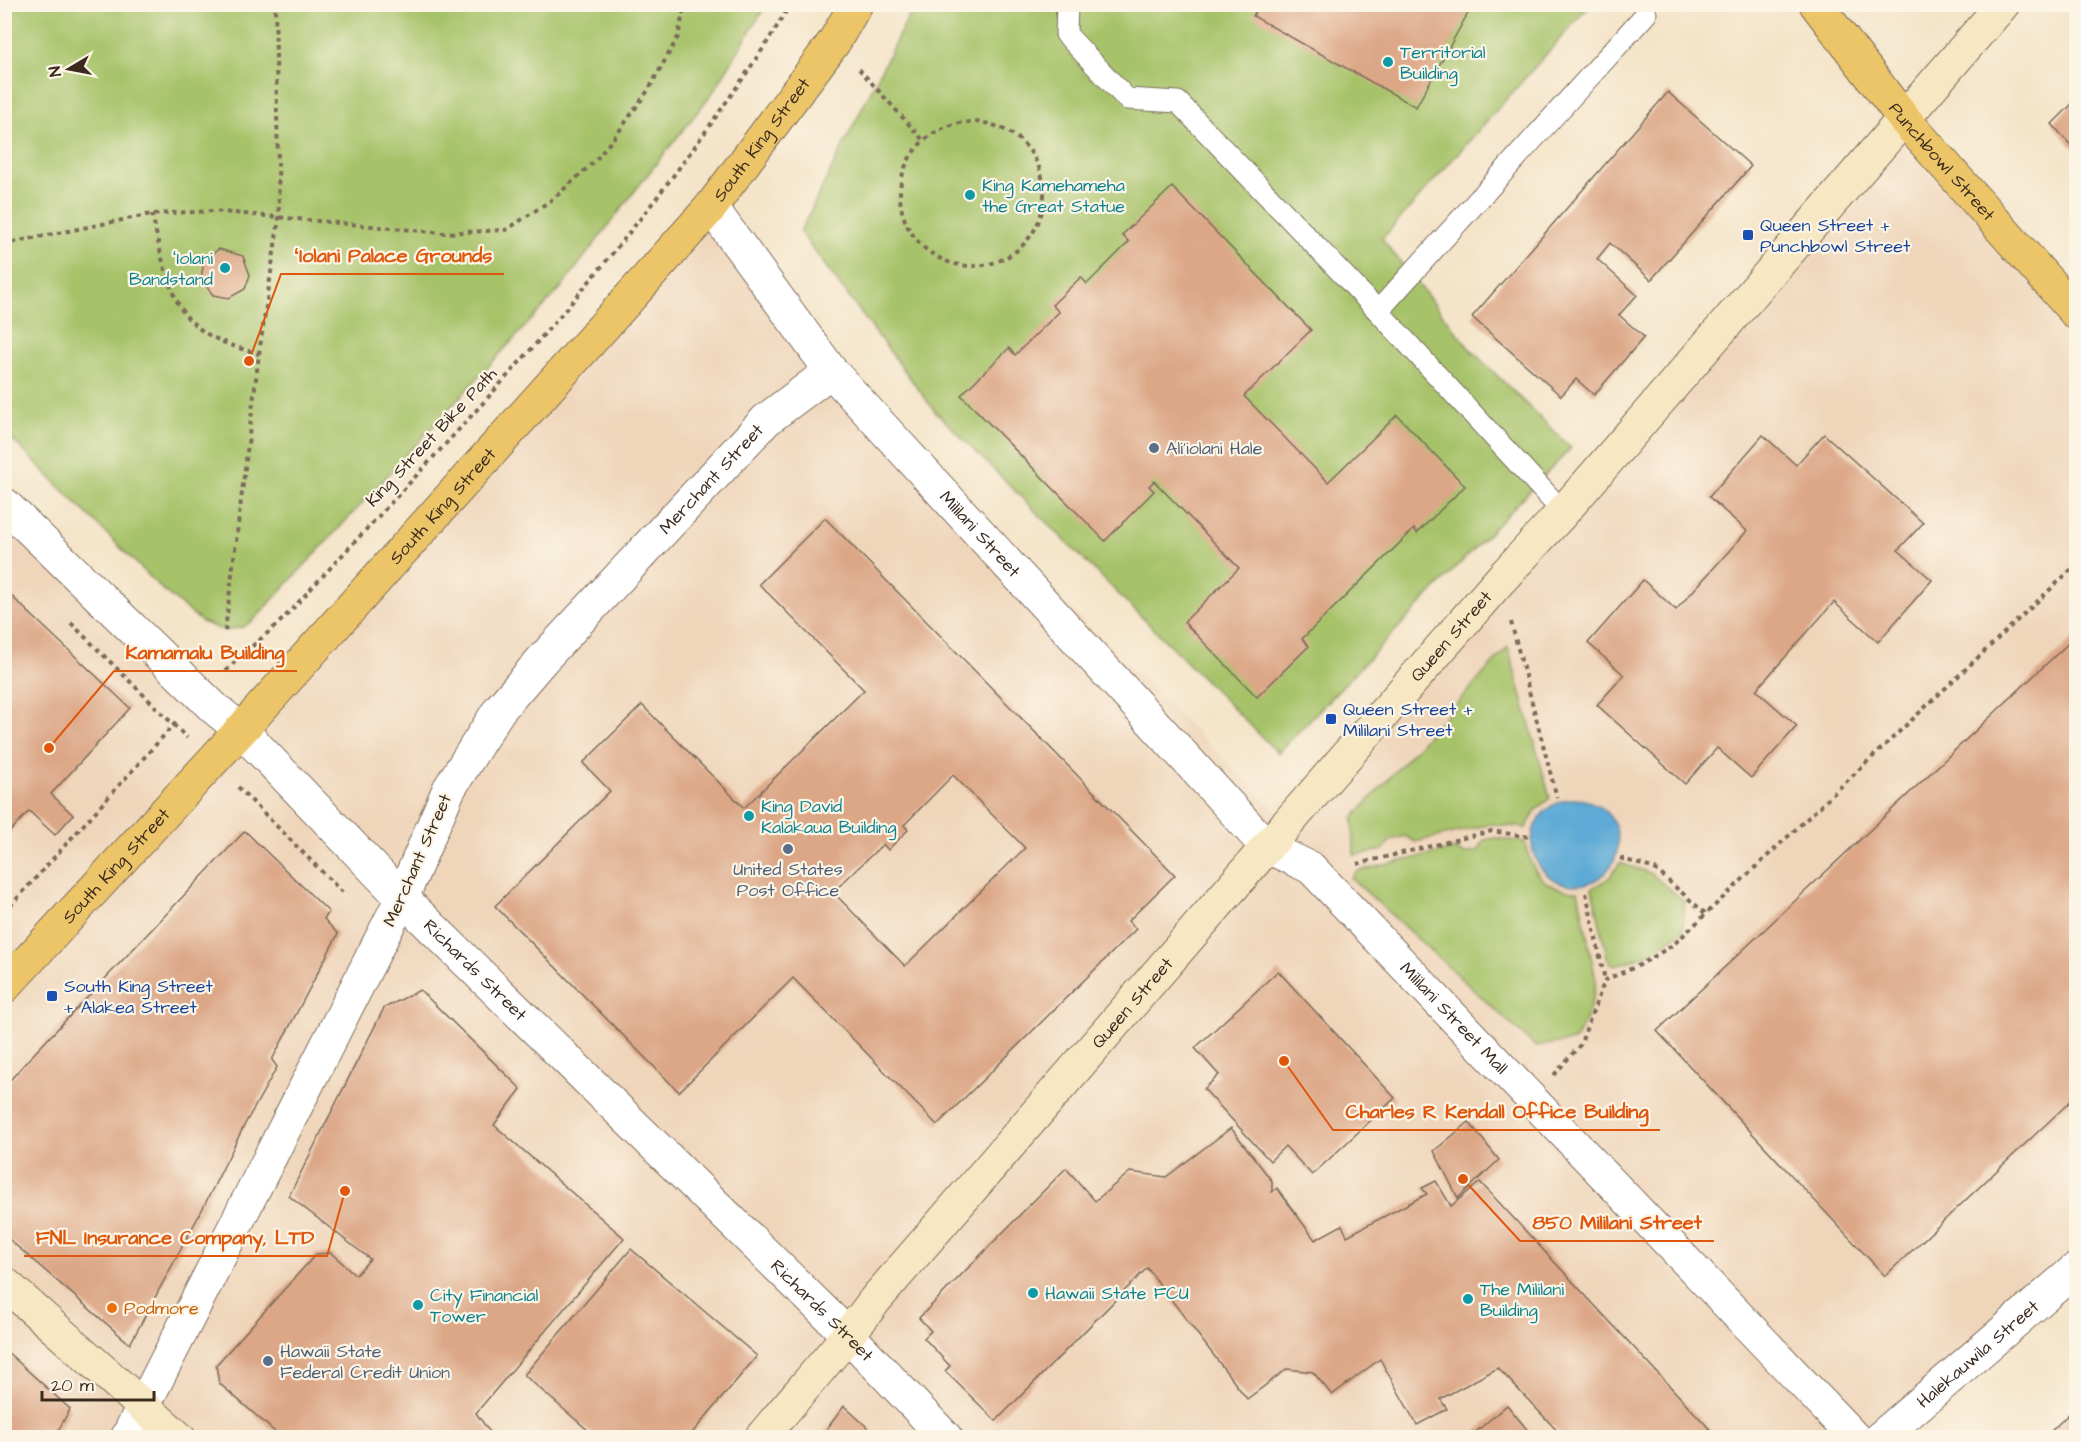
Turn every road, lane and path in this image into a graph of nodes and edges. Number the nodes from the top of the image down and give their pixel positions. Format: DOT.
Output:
graph roads {
  1 [pos="275,4"];
  2 [pos="685,4"];
  3 [pos="790,4"];
  4 [pos="856,4"];
  5 [pos="1067,4"];
  6 [pos="1816,4"];
  7 [pos="2003,4"];
  8 [pos="1646,14"];
  9 [pos="834,42"];
  10 [pos="1904,118"];
  11 [pos="923,140"];
  12 [pos="711,207"];
  13 [pos="152,214"];
  14 [pos="279,218"];
  15 [pos="4,244"];
  16 [pos="1378,311"];
  17 [pos="2076,313"];
  18 [pos="259,354"];
  19 [pos="831,371"];
  20 [pos="4,504"];
  21 [pos="1563,512"];
  22 [pos="2076,565"];
  23 [pos="1500,580"];
  24 [pos="63,615"];
  25 [pos="225,631"];
  26 [pos="242,654"];
  27 [pos="241,730"];
  28 [pos="1557,798"];
  29 [pos="1530,837"];
  30 [pos="1267,847"];
  31 [pos="1620,858"];
  32 [pos="1311,868"];
  33 [pos="1586,893"];
  34 [pos="402,898"];
  35 [pos="4,913"];
  36 [pos="1706,914"];
  37 [pos="1605,980"];
  38 [pos="4,987"];
  39 [pos="1533,1100"];
  40 [pos="2076,1269"];
  41 [pos="4,1282"];
  42 [pos="849,1336"];
  43 [pos="144,1407"];
  44 [pos="127,1437"];
  45 [pos="179,1437"];
  46 [pos="761,1437"];
  47 [pos="946,1437"];
  48 [pos="1855,1437"];
  49 [pos="1880,1437"];
  1 -- 14 [label="path"];
  2 -- 14 [label="path"];
  3 -- 26 [label="path, King Street Bike Path"];
  4 -- 9 [label="main road, South King Street"];
  5 -- 16 [label="lane"];
  6 -- 10 [label="main road, Punchbowl Street"];
  7 -- 10 [label="main road, Queen Street"];
  8 -- 16 [label="lane"];
  9 -- 11 [label="path"];
  9 -- 12 [label="main road, South King Street"];
  10 -- 17 [label="main road, Punchbowl Street"];
  10 -- 21 [label="main road, Queen Street"];
  11 -- 11 [label="path"];
  12 -- 19 [label="street, Mililani Street"];
  12 -- 27 [label="main road, South King Street"];
  13 -- 14 [label="path"];
  13 -- 15 [label="path"];
  13 -- 18 [label="path"];
  14 -- 18 [label="path"];
  16 -- 21 [label="lane"];
  18 -- 25 [label="path"];
  19 -- 30 [label="street, Mililani Street"];
  19 -- 34 [label="street, Merchant Street"];
  20 -- 27 [label="street, Richards Street"];
  21 -- 23 [label="main road, Queen Street"];
  22 -- 36 [label="path"];
  23 -- 28 [label="path"];
  23 -- 30 [label="main road, Queen Street"];
  24 -- 35 [label="path"];
  27 -- 34 [label="street, Richards Street"];
  27 -- 38 [label="main road, South King Street"];
  29 -- 32 [label="path"];
  30 -- 32 [label="street, Mililani Street Mall"];
  30 -- 42 [label="main road, Queen Street"];
  31 -- 36 [label="path"];
  32 -- 39 [label="street, Mililani Street Mall"];
  33 -- 37 [label="path"];
  34 -- 42 [label="street, Richards Street"];
  34 -- 43 [label="street, Merchant Street"];
  36 -- 37 [label="path"];
  37 -- 39 [label="path"];
  39 -- 48 [label="street, Mililani Street Mall"];
  40 -- 49 [label="street, Halekauwila Street"];
  41 -- 43 [label="main road"];
  42 -- 46 [label="main road, Queen Street"];
  42 -- 47 [label="street, Richards Street"];
  43 -- 44 [label="street, Merchant Street"];
  43 -- 45 [label="main road"];
}
